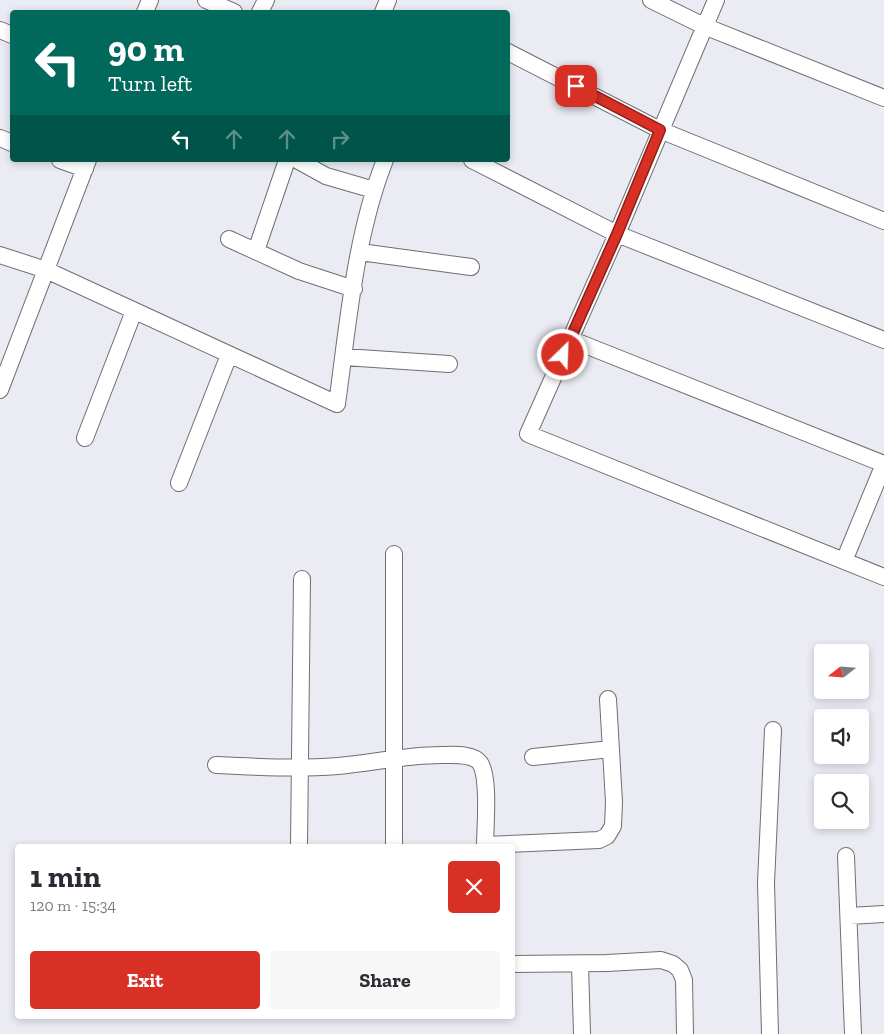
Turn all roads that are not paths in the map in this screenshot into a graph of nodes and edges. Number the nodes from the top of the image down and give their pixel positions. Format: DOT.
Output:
graph roads {
  1 [pos="206,0"];
  2 [pos="650,0"];
  3 [pos="716,0"];
  4 [pos="229,10"];
  5 [pos="704,26"];
  6 [pos="510,53"];
  7 [pos="884,98"];
  8 [pos="660,130"];
  9 [pos="73,162"];
  10 [pos="286,162"];
  11 [pos="301,162"];
  12 [pos="384,162"];
  13 [pos="476,162"];
  14 [pos="86,164"];
  15 [pos="374,190"];
  16 [pos="884,221"];
  17 [pos="617,234"];
  18 [pos="229,239"];
  19 [pos="256,251"];
  20 [pos="360,252"];
  21 [pos="0,255"];
  22 [pos="471,267"];
  23 [pos="46,270"];
  24 [pos="354,289"];
  25 [pos="134,311"];
  26 [pos="570,339"];
  27 [pos="884,340"];
  28 [pos="230,355"];
  29 [pos="344,357"];
  30 [pos="449,364"];
  31 [pos="0,390"];
  32 [pos="86,438"];
  33 [pos="884,464"];
  34 [pos="179,483"];
  35 [pos="394,554"];
  36 [pos="844,561"];
  37 [pos="884,577"];
  38 [pos="302,579"];
  39 [pos="608,699"];
  40 [pos="773,730"];
  41 [pos="611,749"];
  42 [pos="533,757"];
  43 [pos="394,758"];
  44 [pos="216,765"];
  45 [pos="300,768"];
  46 [pos="298,844"];
  47 [pos="394,844"];
  48 [pos="484,844"];
  49 [pos="515,844"];
  50 [pos="846,856"];
  51 [pos="884,914"];
  52 [pos="849,916"];
  53 [pos="515,964"];
  54 [pos="580,964"];
  55 [pos="582,1034"];
  56 [pos="685,1034"];
  57 [pos="770,1034"];
  58 [pos="853,1034"];
  1 -- 4 [label="street"];
  2 -- 5 [label="street"];
  3 -- 5 [label="street"];
  5 -- 7 [label="street"];
  5 -- 8 [label="street"];
  6 -- 8 [label="street"];
  8 -- 16 [label="street"];
  8 -- 17 [label="street"];
  9 -- 14 [label="street"];
  10 -- 19 [label="street"];
  11 -- 15 [label="street"];
  12 -- 15 [label="street"];
  13 -- 17 [label="street"];
  14 -- 23 [label="street"];
  15 -- 20 [label="street"];
  17 -- 26 [label="street"];
  17 -- 27 [label="street"];
  18 -- 19 [label="street"];
  19 -- 24 [label="street"];
  20 -- 22 [label="street"];
  20 -- 24 [label="street"];
  21 -- 23 [label="street"];
  23 -- 25 [label="street"];
  23 -- 31 [label="street"];
  24 -- 29 [label="street"];
  25 -- 28 [label="street"];
  25 -- 32 [label="street"];
  26 -- 33 [label="street"];
  26 -- 36 [label="street"];
  28 -- 29 [label="street"];
  28 -- 34 [label="street"];
  29 -- 30 [label="street"];
  33 -- 36 [label="street"];
  35 -- 43 [label="street"];
  36 -- 37 [label="street"];
  38 -- 45 [label="street"];
  39 -- 41 [label="street"];
  40 -- 57 [label="street"];
  41 -- 42 [label="street"];
  41 -- 49 [label="street"];
  43 -- 45 [label="street"];
  43 -- 47 [label="street"];
  43 -- 48 [label="street"];
  44 -- 45 [label="street"];
  45 -- 46 [label="street"];
  50 -- 52 [label="street"];
  51 -- 52 [label="street"];
  52 -- 58 [label="street"];
  53 -- 54 [label="street"];
  54 -- 55 [label="street"];
  54 -- 56 [label="street"];
}
